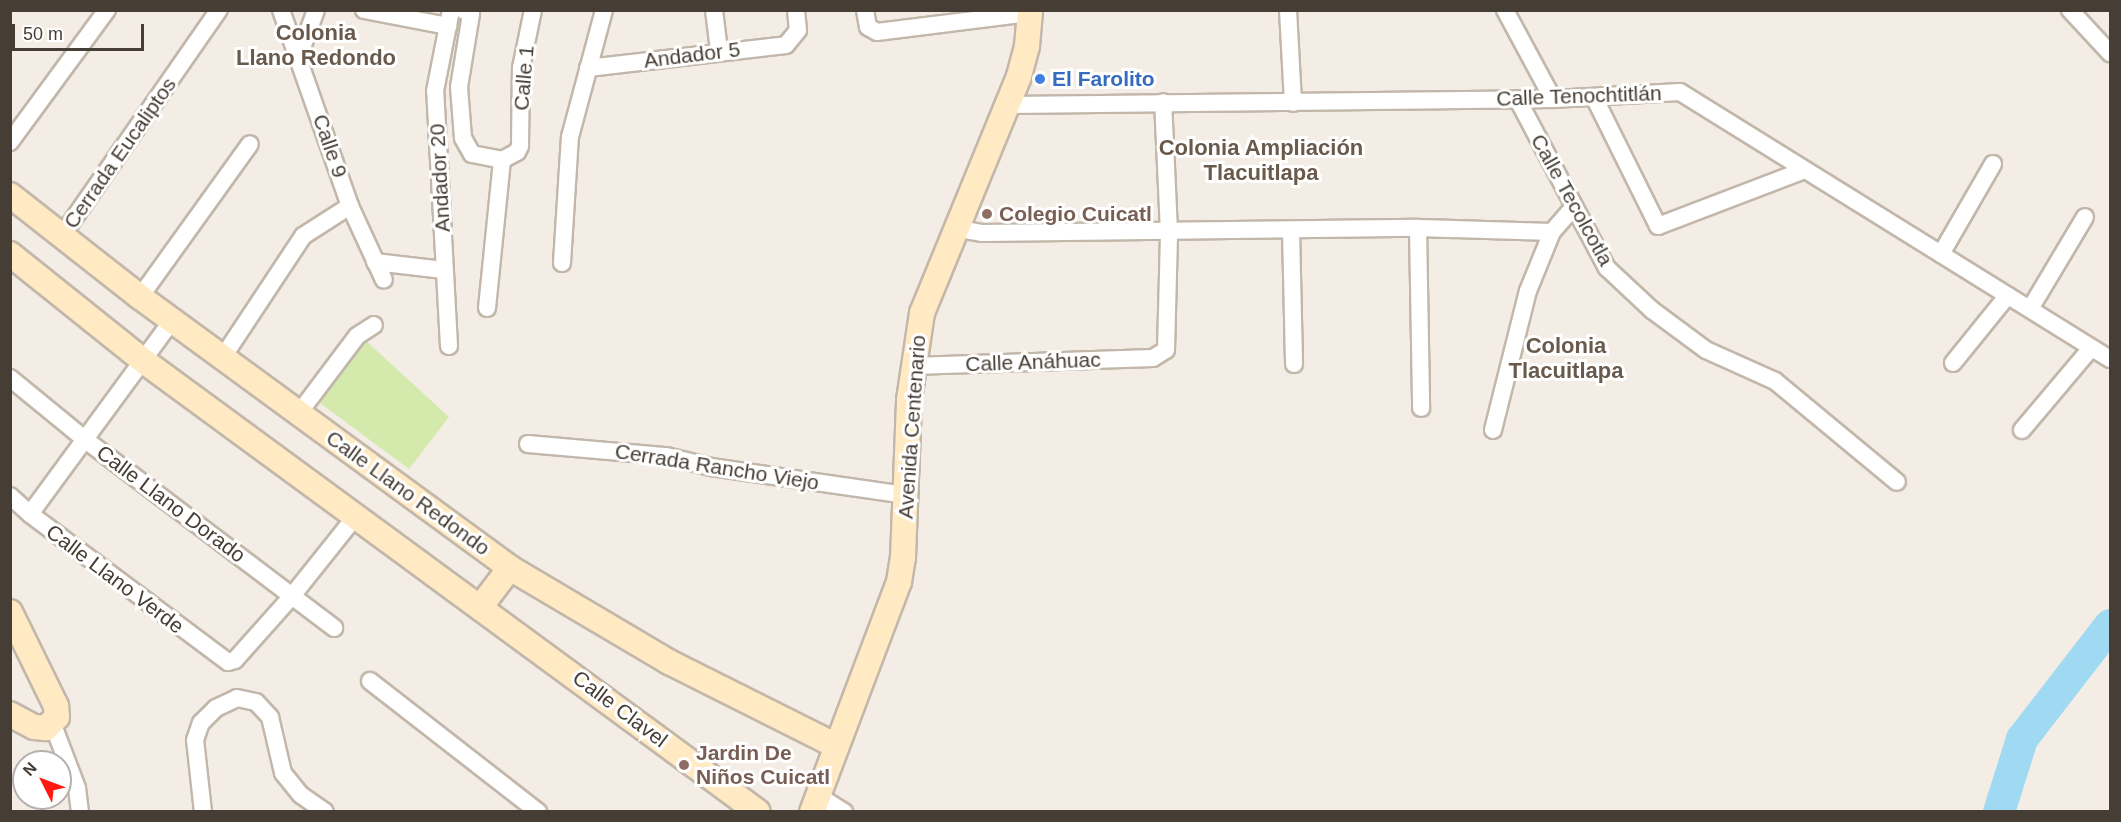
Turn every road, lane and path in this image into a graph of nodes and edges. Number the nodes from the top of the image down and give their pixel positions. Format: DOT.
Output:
graph roads {
  1 [pos="107,10"];
  2 [pos="219,10"];
  3 [pos="281,10"];
  4 [pos="316,10"];
  5 [pos="364,10"];
  6 [pos="463,10"];
  7 [pos="533,10"];
  8 [pos="604,10"];
  9 [pos="714,10"];
  10 [pos="796,10"];
  11 [pos="865,10"];
  12 [pos="1288,10"];
  13 [pos="1504,10"];
  14 [pos="1030,12"];
  15 [pos="2072,14"];
  16 [pos="933,16"];
  17 [pos="449,18"];
  18 [pos="719,51"];
  19 [pos="2110,53"];
  20 [pos="298,56"];
  21 [pos="588,68"];
  22 [pos="1594,97"];
  23 [pos="1553,99"];
  24 [pos="1518,100"];
  25 [pos="1163,102"];
  26 [pos="1293,103"];
  27 [pos="1008,105"];
  28 [pos="10,142"];
  29 [pos="250,144"];
  30 [pos="502,160"];
  31 [pos="1993,164"];
  32 [pos="1805,170"];
  33 [pos="10,195"];
  34 [pos="350,206"];
  35 [pos="1573,208"];
  36 [pos="2085,217"];
  37 [pos="954,228"];
  38 [pos="1418,228"];
  39 [pos="1291,230"];
  40 [pos="1552,231"];
  41 [pos="1169,232"];
  42 [pos="61,237"];
  43 [pos="10,254"];
  44 [pos="1941,254"];
  45 [pos="375,262"];
  46 [pos="562,263"];
  47 [pos="444,270"];
  48 [pos="384,280"];
  49 [pos="2008,295"];
  50 [pos="140,297"];
  51 [pos="487,308"];
  52 [pos="2030,309"];
  53 [pos="172,321"];
  54 [pos="374,325"];
  55 [pos="449,346"];
  56 [pos="2104,352"];
  57 [pos="223,357"];
  58 [pos="145,362"];
  59 [pos="1953,363"];
  60 [pos="1294,364"];
  61 [pos="913,366"];
  62 [pos="10,378"];
  63 [pos="1422,408"];
  64 [pos="299,413"];
  65 [pos="1493,430"];
  66 [pos="2022,430"];
  67 [pos="87,441"];
  68 [pos="528,444"];
  69 [pos="1897,482"];
  70 [pos="905,495"];
  71 [pos="10,496"];
  72 [pos="30,514"];
  73 [pos="355,517"];
  74 [pos="510,568"];
  75 [pos="292,596"];
  76 [pos="482,606"];
  77 [pos="10,612"];
  78 [pos="334,628"];
  79 [pos="370,681"];
  80 [pos="10,714"];
  81 [pos="53,725"];
  82 [pos="835,745"];
  83 [pos="814,803"];
  84 [pos="80,812"];
  85 [pos="203,812"];
  86 [pos="325,812"];
  87 [pos="538,812"];
  88 [pos="758,812"];
  89 [pos="844,812"];
  1 -- 28 [label="street"];
  2 -- 42 [label="street, Cerrada Eucaliptos"];
  3 -- 20 [label="street, Calle 9"];
  4 -- 20 [label="street"];
  5 -- 17 [label="street"];
  6 -- 30 [label="street"];
  7 -- 30 [label="street, Calle 1"];
  8 -- 21 [label="street"];
  9 -- 18 [label="street"];
  10 -- 18 [label="street, Andador 5"];
  11 -- 16 [label="street"];
  12 -- 26 [label="street"];
  13 -- 23 [label="street"];
  14 -- 16 [label="street"];
  14 -- 27 [label="street, Avenida Centenario"];
  15 -- 19 [label="street"];
  17 -- 47 [label="street, Andador 20"];
  18 -- 21 [label="street, Andador 5"];
  20 -- 34 [label="street, Calle 9"];
  21 -- 46 [label="street"];
  22 -- 23 [label="street, Calle Tenochtitlán"];
  22 -- 32 [label="street, Calle Tenochtitlán"];
  22 -- 32 [label="street"];
  23 -- 24 [label="street, Calle Tenochtitlán"];
  24 -- 26 [label="street, Calle Tenochtitlán"];
  24 -- 35 [label="street, Calle Tecolcotla"];
  25 -- 26 [label="street, Calle Tenochtitlán"];
  25 -- 27 [label="street, Calle Tenochtitlán"];
  25 -- 41 [label="street"];
  27 -- 37 [label="street, Avenida Centenario"];
  29 -- 50 [label="street"];
  30 -- 51 [label="street"];
  31 -- 44 [label="street"];
  32 -- 44 [label="street, Calle Tenochtitlán"];
  33 -- 42 [label="street, Calle Llano Redondo"];
  34 -- 45 [label="street, Calle 9"];
  34 -- 57 [label="street"];
  35 -- 40 [label="street"];
  35 -- 69 [label="street, Calle Tecolcotla"];
  36 -- 52 [label="street"];
  37 -- 41 [label="street"];
  37 -- 61 [label="street, Avenida Centenario"];
  38 -- 39 [label="street"];
  38 -- 40 [label="street"];
  38 -- 63 [label="street"];
  39 -- 41 [label="street"];
  39 -- 60 [label="street"];
  40 -- 65 [label="street"];
  41 -- 61 [label="street, Calle Anáhuac"];
  42 -- 50 [label="street, Calle Llano Redondo"];
  43 -- 58 [label="street"];
  44 -- 49 [label="street, Calle Tenochtitlán"];
  45 -- 47 [label="street"];
  45 -- 48 [label="street, Calle 9"];
  47 -- 55 [label="street, Andador 20"];
  49 -- 52 [label="street, Calle Tenochtitlán"];
  49 -- 59 [label="street"];
  50 -- 53 [label="street, Calle Llano Redondo"];
  52 -- 56 [label="street, Calle Tenochtitlán"];
  53 -- 57 [label="street, Calle Llano Redondo"];
  53 -- 58 [label="street"];
  54 -- 64 [label="street"];
  56 -- 66 [label="street"];
  57 -- 64 [label="street, Calle Llano Redondo"];
  58 -- 67 [label="street"];
  58 -- 73 [label="street"];
  61 -- 70 [label="street, Avenida Centenario"];
  62 -- 67 [label="street, Calle Llano Dorado"];
  64 -- 74 [label="street, Calle Llano Redondo"];
  67 -- 72 [label="street"];
  67 -- 75 [label="street, Calle Llano Dorado"];
  68 -- 70 [label="street, Cerrada Rancho Viejo"];
  70 -- 82 [label="street, Avenida Centenario"];
  71 -- 72 [label="street, Calle Llano Verde"];
  72 -- 75 [label="street, Calle Llano Verde"];
  73 -- 75 [label="street"];
  73 -- 76 [label="street"];
  74 -- 76 [label="street"];
  74 -- 82 [label="street, Calle Llano Redondo"];
  75 -- 78 [label="street, Calle Llano Dorado"];
  76 -- 88 [label="street, Calle Clavel"];
  77 -- 81 [label="street"];
  79 -- 87 [label="street"];
  80 -- 81 [label="street"];
  81 -- 84 [label="street"];
  82 -- 83 [label="street, Avenida Centenario"];
  83 -- 89 [label="street"];
  85 -- 86 [label="street"];
}
